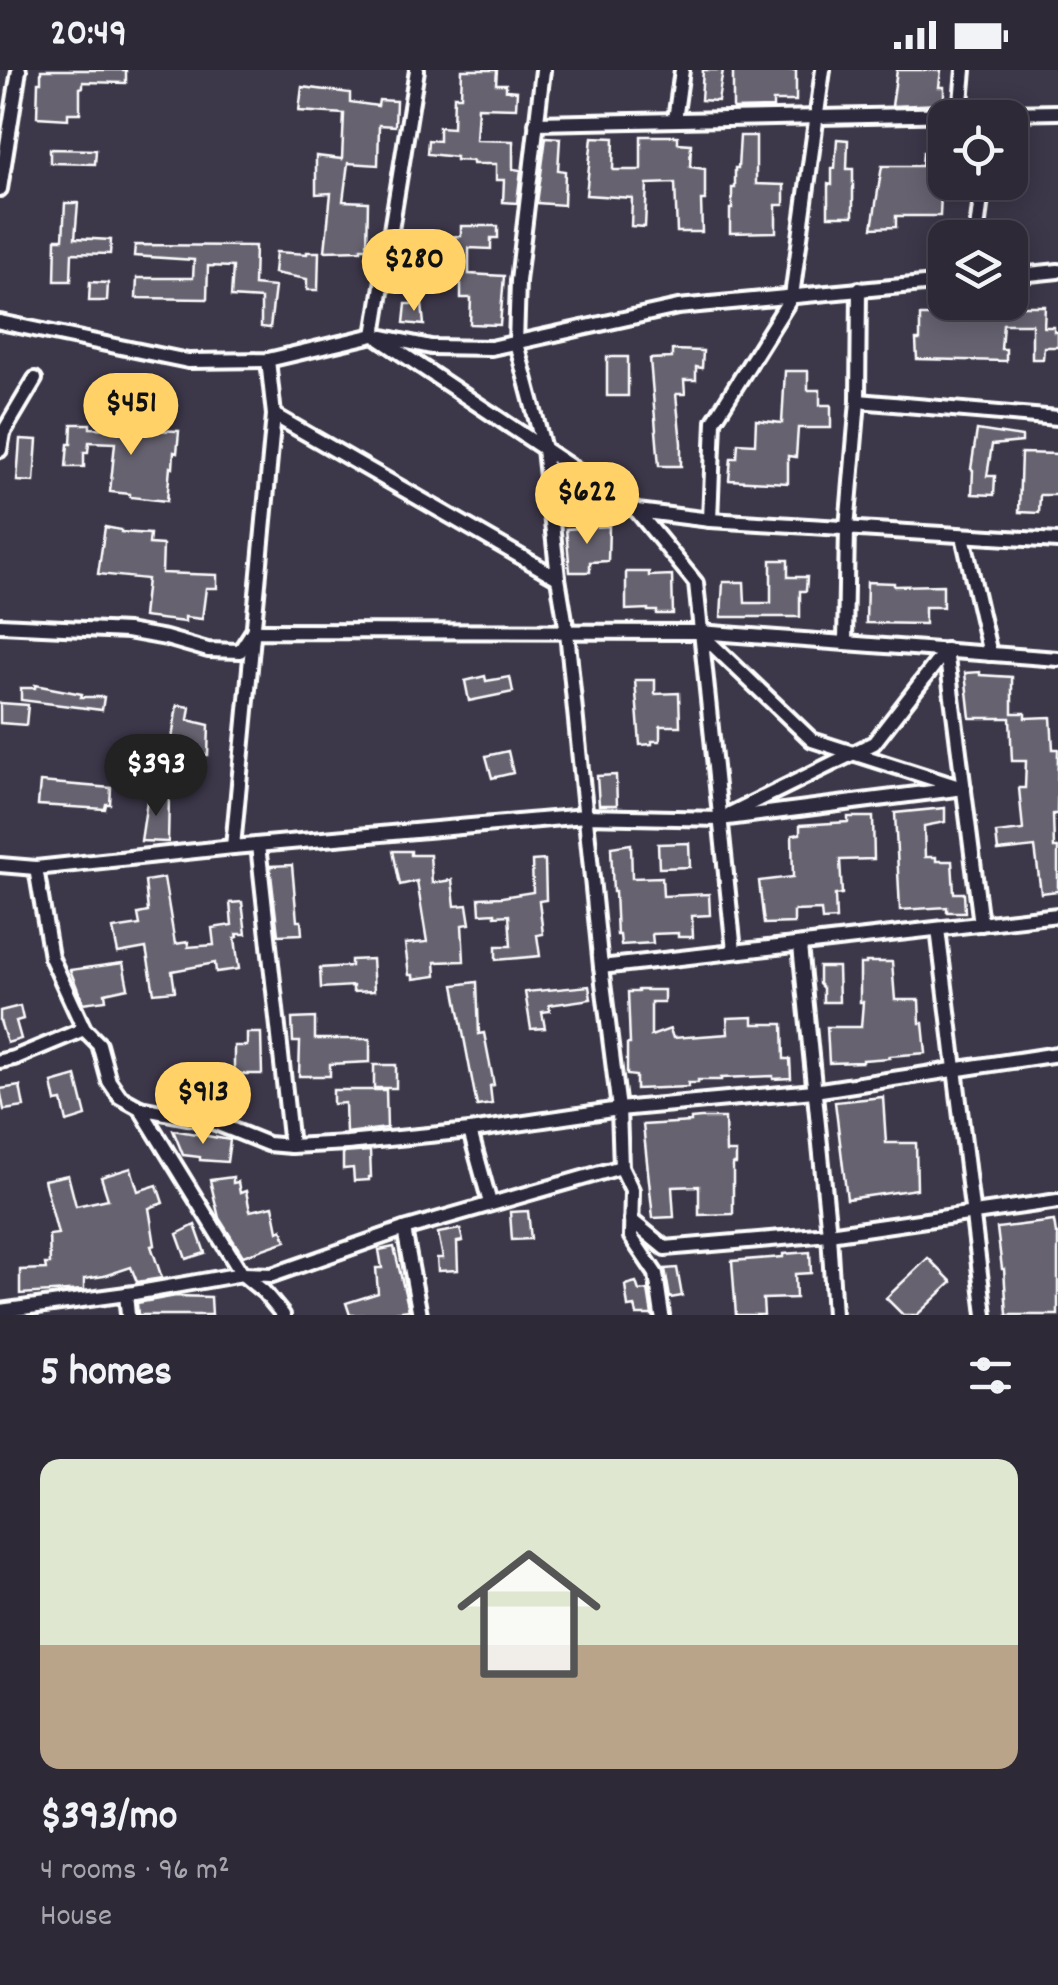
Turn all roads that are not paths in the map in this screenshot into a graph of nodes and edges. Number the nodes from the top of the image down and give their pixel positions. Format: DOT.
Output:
graph roads {
  1 [pos="19,70"];
  2 [pos="417,70"];
  3 [pos="543,70"];
  4 [pos="682,70"];
  5 [pos="823,70"];
  6 [pos="964,70"];
  7 [pos="961,100"];
  8 [pos="1058,112"];
  9 [pos="1028,113"];
  10 [pos="928,114"];
  11 [pos="816,116"];
  12 [pos="675,120"];
  13 [pos="536,124"];
  14 [pos="0,189"];
  15 [pos="1058,271"];
  16 [pos="1028,274"];
  17 [pos="928,283"];
  18 [pos="859,288"];
  19 [pos="792,296"];
  20 [pos="0,322"];
  21 [pos="374,335"];
  22 [pos="516,343"];
  23 [pos="268,360"];
  24 [pos="34,379"];
  25 [pos="858,401"];
  26 [pos="274,415"];
  27 [pos="1058,418"];
  28 [pos="544,449"];
  29 [pos="0,450"];
  30 [pos="637,511"];
  31 [pos="710,520"];
  32 [pos="847,528"];
  33 [pos="963,536"];
  34 [pos="1058,541"];
  35 [pos="558,578"];
  36 [pos="0,625"];
  37 [pos="254,631"];
  38 [pos="567,632"];
  39 [pos="700,632"];
  40 [pos="845,643"];
  41 [pos="946,650"];
  42 [pos="990,654"];
  43 [pos="1058,659"];
  44 [pos="853,753"];
  45 [pos="964,788"];
  46 [pos="585,816"];
  47 [pos="720,819"];
  48 [pos="258,845"];
  49 [pos="233,847"];
  50 [pos="0,865"];
  51 [pos="36,868"];
  52 [pos="1058,915"];
  53 [pos="981,924"];
  54 [pos="938,929"];
  55 [pos="800,946"];
  56 [pos="734,952"];
  57 [pos="601,967"];
  58 [pos="84,1030"];
  59 [pos="1058,1054"];
  60 [pos="0,1061"];
  61 [pos="955,1068"];
  62 [pos="814,1091"];
  63 [pos="140,1108"];
  64 [pos="620,1109"];
  65 [pos="470,1131"];
  66 [pos="291,1146"];
  67 [pos="621,1167"];
  68 [pos="1058,1201"];
  69 [pos="490,1204"];
  70 [pos="974,1213"];
  71 [pos="631,1220"];
  72 [pos="404,1229"];
  73 [pos="829,1234"];
  74 [pos="242,1274"];
  75 [pos="126,1294"];
  76 [pos="0,1311"];
  77 [pos="128,1315"];
  78 [pos="283,1315"];
  79 [pos="420,1315"];
  80 [pos="662,1315"];
  81 [pos="834,1315"];
  82 [pos="985,1315"];
  1 -- 14 [label="street"];
  2 -- 21 [label="street"];
  3 -- 13 [label="street"];
  4 -- 12 [label="street"];
  5 -- 11 [label="street"];
  6 -- 7 [label="street"];
  8 -- 9 [label="street"];
  10 -- 11 [label="street"];
  11 -- 12 [label="street"];
  11 -- 19 [label="street"];
  12 -- 13 [label="street"];
  13 -- 22 [label="street"];
  15 -- 16 [label="street"];
  17 -- 18 [label="street"];
  18 -- 19 [label="street"];
  18 -- 25 [label="street"];
  19 -- 22 [label="street"];
  19 -- 31 [label="street"];
  20 -- 23 [label="street"];
  21 -- 22 [label="street"];
  21 -- 23 [label="street"];
  21 -- 28 [label="street"];
  22 -- 28 [label="street"];
  23 -- 26 [label="street"];
  24 -- 29 [label="street"];
  25 -- 27 [label="street"];
  25 -- 32 [label="street"];
  26 -- 35 [label="street"];
  26 -- 37 [label="street"];
  28 -- 30 [label="street"];
  28 -- 35 [label="street"];
  30 -- 31 [label="street"];
  30 -- 39 [label="street"];
  31 -- 32 [label="street"];
  32 -- 33 [label="street"];
  32 -- 40 [label="street"];
  33 -- 34 [label="street"];
  33 -- 42 [label="street"];
  35 -- 38 [label="street"];
  36 -- 37 [label="street"];
  37 -- 38 [label="street"];
  37 -- 49 [label="street"];
  38 -- 39 [label="street"];
  38 -- 46 [label="street"];
  39 -- 40 [label="street"];
  39 -- 44 [label="street"];
  39 -- 47 [label="street"];
  40 -- 41 [label="street"];
  41 -- 42 [label="street"];
  41 -- 44 [label="street"];
  41 -- 45 [label="street"];
  42 -- 43 [label="street"];
  44 -- 45 [label="street"];
  44 -- 47 [label="street"];
  45 -- 47 [label="street"];
  45 -- 53 [label="street"];
  46 -- 47 [label="street"];
  46 -- 48 [label="street"];
  46 -- 57 [label="street"];
  47 -- 56 [label="street"];
  48 -- 49 [label="street"];
  48 -- 66 [label="street"];
  49 -- 51 [label="street"];
  50 -- 51 [label="street"];
  51 -- 58 [label="street"];
  52 -- 53 [label="street"];
  53 -- 54 [label="street"];
  54 -- 55 [label="street"];
  54 -- 61 [label="street"];
  55 -- 56 [label="street"];
  55 -- 62 [label="street"];
  56 -- 57 [label="street"];
  57 -- 64 [label="street"];
  58 -- 60 [label="street"];
  58 -- 63 [label="street"];
  59 -- 61 [label="street"];
  61 -- 62 [label="street"];
  61 -- 70 [label="street"];
  62 -- 64 [label="street"];
  62 -- 73 [label="street"];
  63 -- 66 [label="street"];
  63 -- 74 [label="street"];
  64 -- 65 [label="street"];
  64 -- 67 [label="street"];
  65 -- 66 [label="street"];
  65 -- 69 [label="street"];
  67 -- 69 [label="street"];
  67 -- 71 [label="street"];
  68 -- 70 [label="street"];
  69 -- 72 [label="street"];
  70 -- 73 [label="street"];
  70 -- 82 [label="street"];
  71 -- 73 [label="street"];
  71 -- 80 [label="street"];
  72 -- 74 [label="street"];
  72 -- 79 [label="street"];
  73 -- 81 [label="street"];
  74 -- 75 [label="street"];
  74 -- 78 [label="street"];
  75 -- 76 [label="street"];
  75 -- 77 [label="street"];
}
